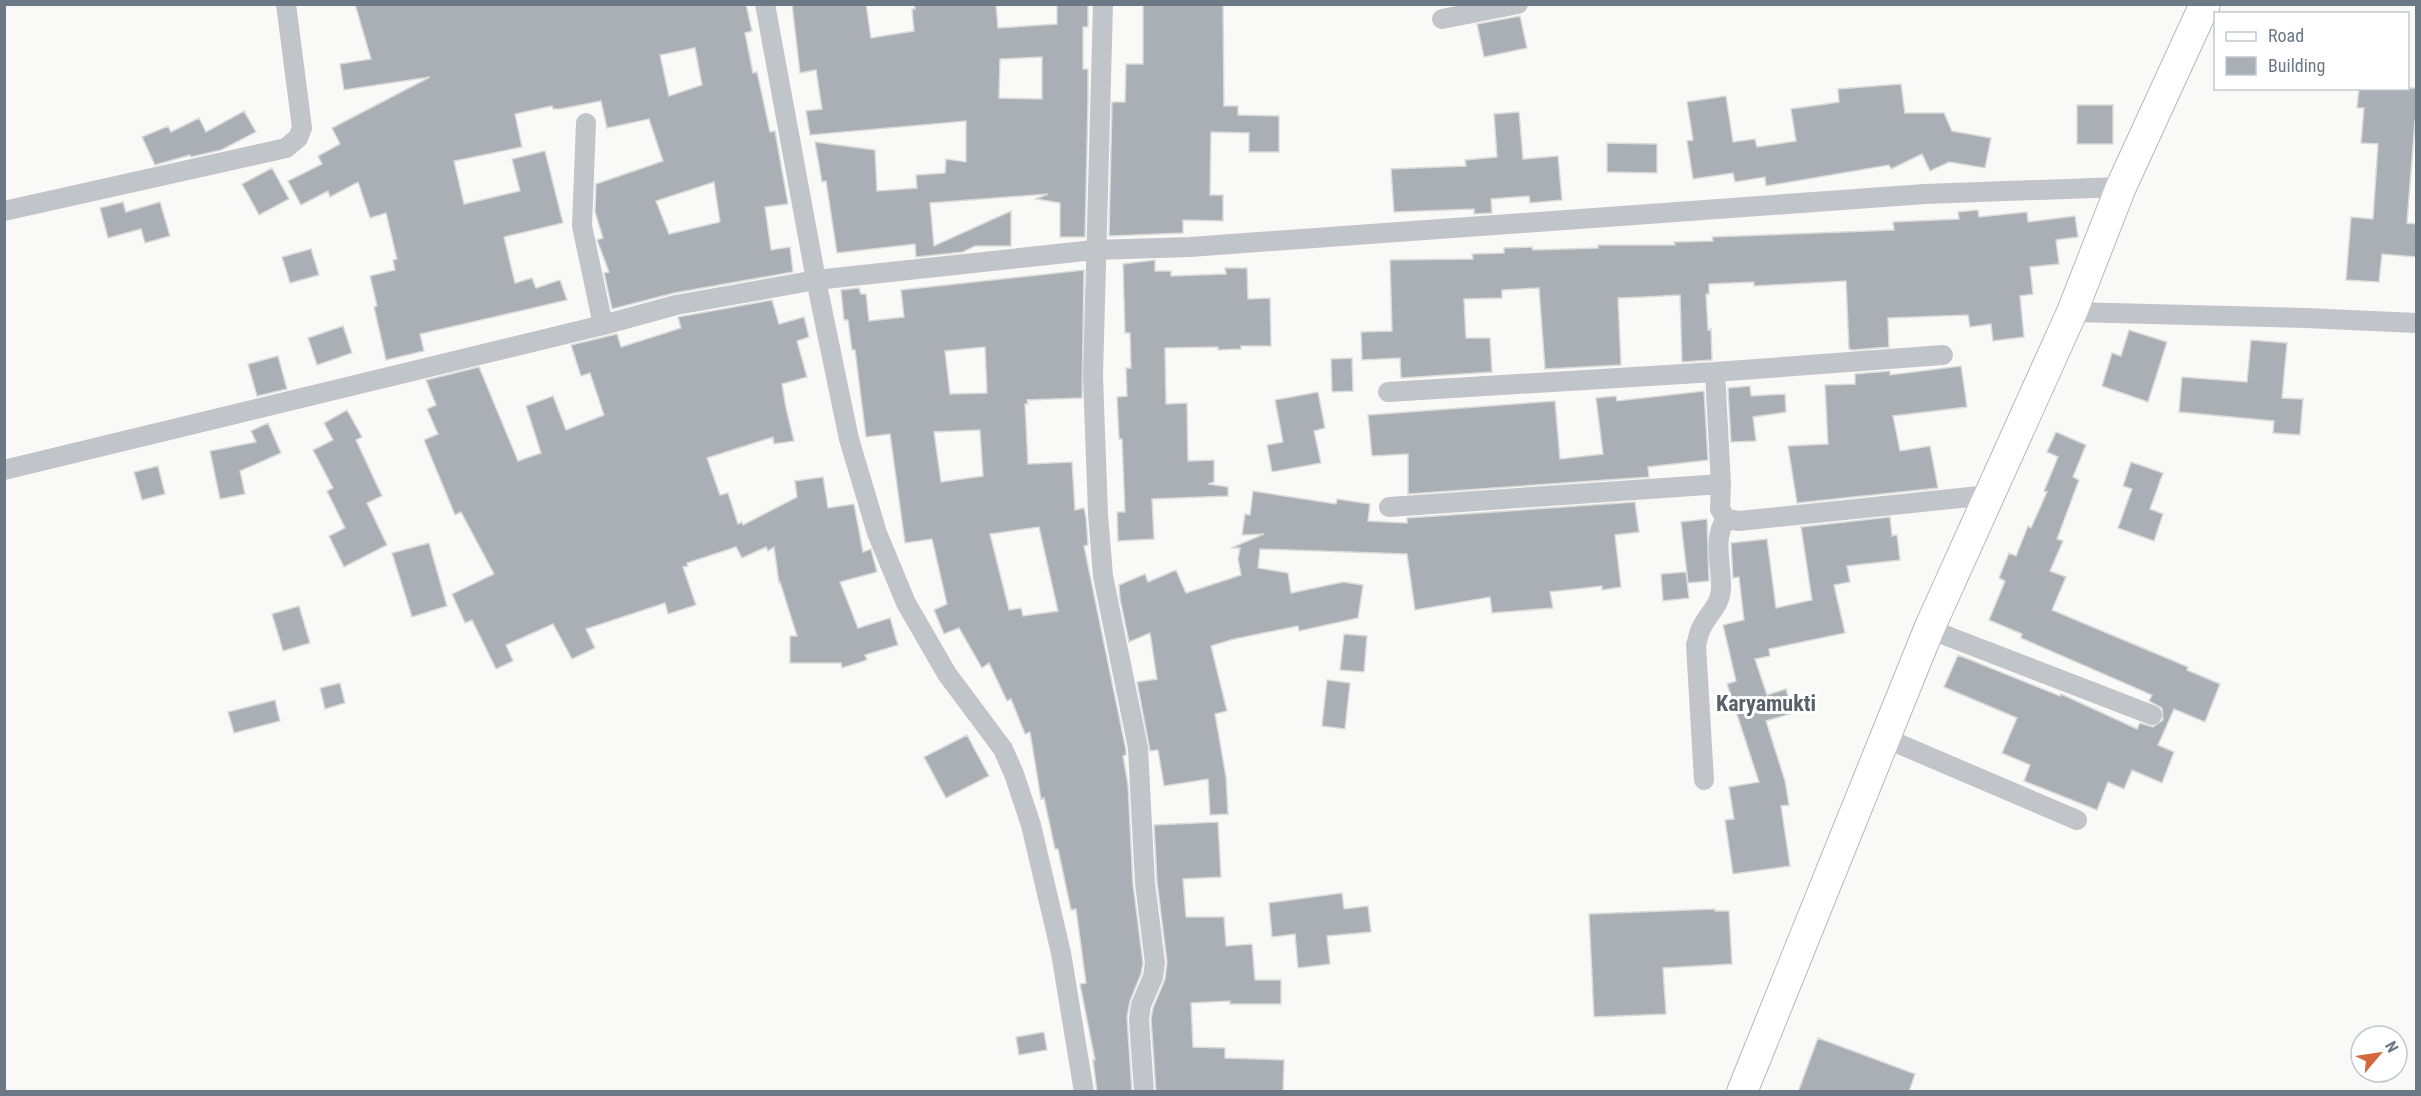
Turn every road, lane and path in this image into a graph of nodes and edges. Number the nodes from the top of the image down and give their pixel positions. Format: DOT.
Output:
graph roads {
  1 [pos="286,4"];
  2 [pos="765,4"];
  3 [pos="1103,4"];
  4 [pos="1518,4"];
  5 [pos="2205,4"];
  6 [pos="1442,19"];
  7 [pos="586,123"];
  8 [pos="2121,187"];
  9 [pos="4,211"];
  10 [pos="1094,250"];
  11 [pos="816,279"];
  12 [pos="2072,312"];
  13 [pos="2416,323"];
  14 [pos="603,325"];
  15 [pos="1943,355"];
  16 [pos="1715,372"];
  17 [pos="1388,392"];
  18 [pos="4,470"];
  19 [pos="1721,484"];
  20 [pos="1989,495"];
  21 [pos="1389,507"];
  22 [pos="1726,519"];
  23 [pos="1929,629"];
  24 [pos="2152,715"];
  25 [pos="1885,738"];
  26 [pos="1704,780"];
  27 [pos="2077,820"];
  28 [pos="1745,1090"];
  29 [pos="1084,1092"];
  30 [pos="1144,1092"];
  1 -- 9 [label="street"];
  2 -- 11 [label="street"];
  3 -- 10 [label="street"];
  4 -- 6 [label="street"];
  5 -- 8 [label="main road"];
  7 -- 14 [label="street"];
  8 -- 10 [label="street"];
  8 -- 12 [label="main road"];
  10 -- 11 [label="street"];
  10 -- 30 [label="street"];
  11 -- 14 [label="street"];
  11 -- 29 [label="street"];
  12 -- 13 [label="street"];
  12 -- 20 [label="main road"];
  14 -- 18 [label="street"];
  15 -- 16 [label="street"];
  16 -- 17 [label="street"];
  16 -- 19 [label="street"];
  19 -- 21 [label="street"];
  19 -- 22 [label="street"];
  20 -- 22 [label="street"];
  20 -- 23 [label="main road"];
  22 -- 26 [label="street"];
  23 -- 24 [label="street"];
  23 -- 25 [label="main road"];
  25 -- 27 [label="street"];
  25 -- 28 [label="main road"];
}
